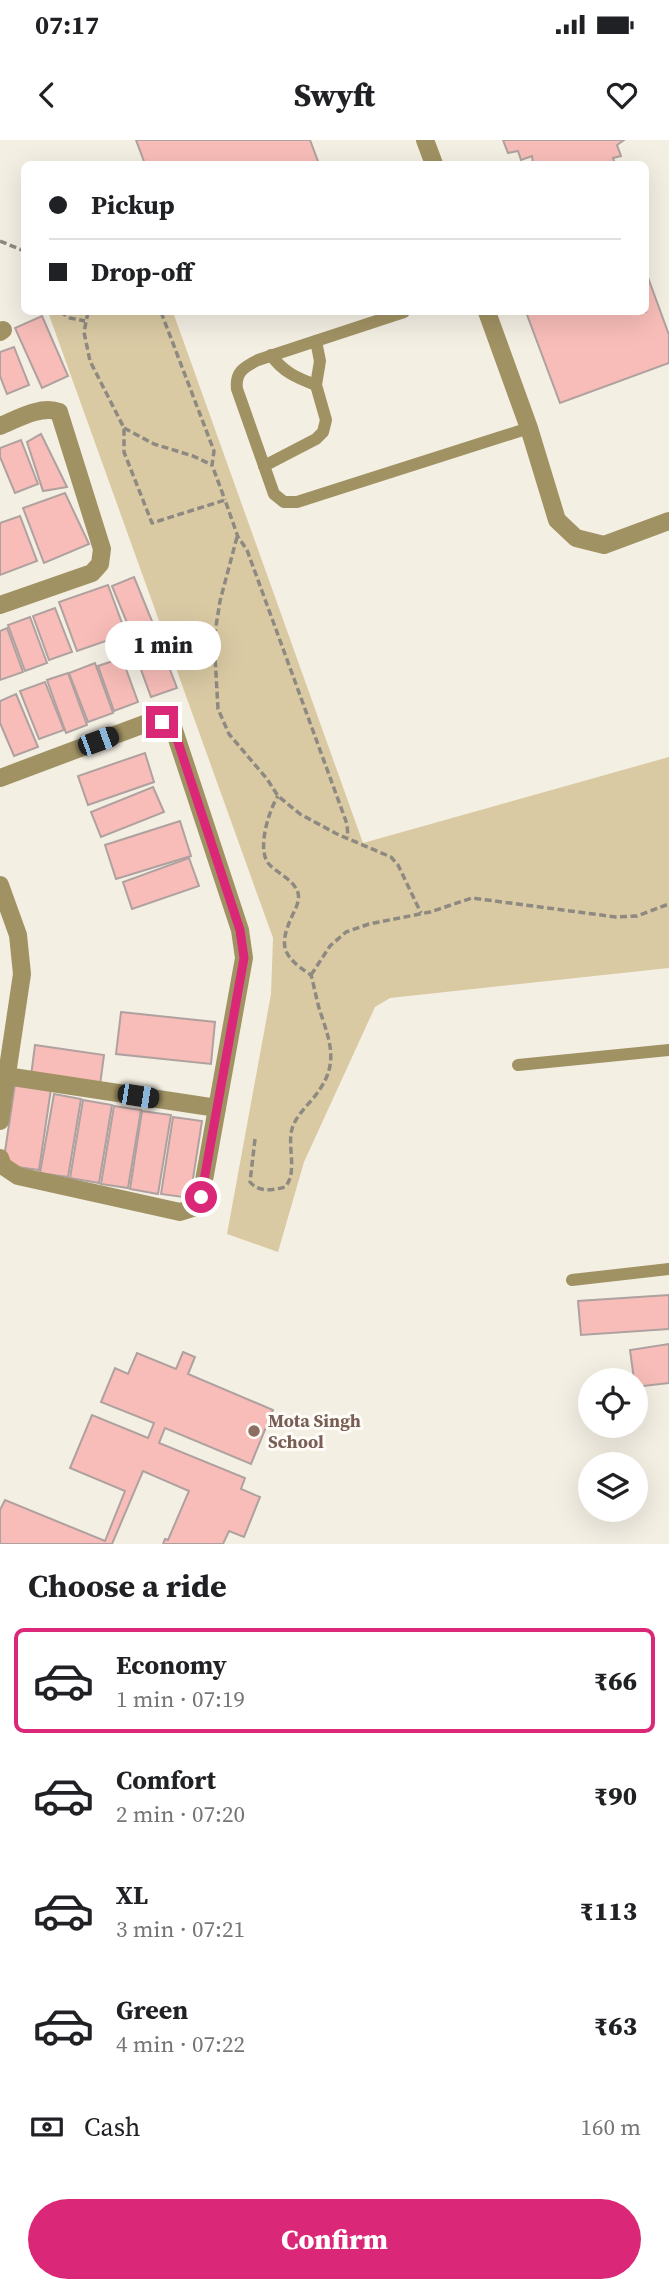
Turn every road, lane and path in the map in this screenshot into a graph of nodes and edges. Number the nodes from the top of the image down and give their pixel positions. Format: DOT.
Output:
graph roads {
  1 [pos="425,140"];
  2 [pos="433,161"];
  3 [pos="0,241"];
  4 [pos="21,250"];
  5 [pos="65,315"];
  6 [pos="87,315"];
  7 [pos="161,315"];
  8 [pos="395,315"];
  9 [pos="487,315"];
  10 [pos="85,321"];
  11 [pos="316,341"];
  12 [pos="271,355"];
  13 [pos="316,385"];
  14 [pos="0,426"];
  15 [pos="124,428"];
  16 [pos="529,428"];
  17 [pos="212,465"];
  18 [pos="264,466"];
  19 [pos="225,500"];
  20 [pos="669,521"];
  21 [pos="238,535"];
  22 [pos="0,605"];
  23 [pos="0,778"];
  24 [pos="278,796"];
  25 [pos="348,837"];
  26 [pos="0,885"];
  27 [pos="669,904"];
  28 [pos="421,913"];
  29 [pos="311,975"];
  30 [pos="669,1050"];
  31 [pos="518,1065"];
  32 [pos="4,1068"];
  33 [pos="217,1108"];
  34 [pos="0,1121"];
  35 [pos="255,1139"];
  36 [pos="0,1158"];
  37 [pos="669,1269"];
  38 [pos="572,1280"];
  1 -- 2 [label="street"];
  3 -- 4 [label="path"];
  5 -- 10 [label="path"];
  6 -- 10 [label="path"];
  7 -- 17 [label="path"];
  8 -- 11 [label="lane"];
  9 -- 16 [label="street"];
  10 -- 15 [label="path"];
  11 -- 12 [label="lane"];
  11 -- 13 [label="lane"];
  12 -- 13 [label="lane"];
  12 -- 18 [label="lane"];
  13 -- 18 [label="lane"];
  14 -- 22 [label="street"];
  15 -- 17 [label="path"];
  15 -- 19 [label="path"];
  16 -- 18 [label="lane"];
  16 -- 20 [label="street"];
  17 -- 19 [label="path"];
  19 -- 21 [label="path"];
  21 -- 24 [label="path"];
  21 -- 25 [label="path"];
  23 -- 33 [label="street"];
  24 -- 25 [label="path"];
  24 -- 29 [label="path"];
  25 -- 28 [label="path"];
  26 -- 32 [label="street"];
  27 -- 28 [label="path"];
  28 -- 29 [label="path"];
  29 -- 35 [label="path"];
  30 -- 31 [label="lane"];
  32 -- 33 [label="street"];
  32 -- 34 [label="street"];
  33 -- 36 [label="street"];
  37 -- 38 [label="lane"];
}
